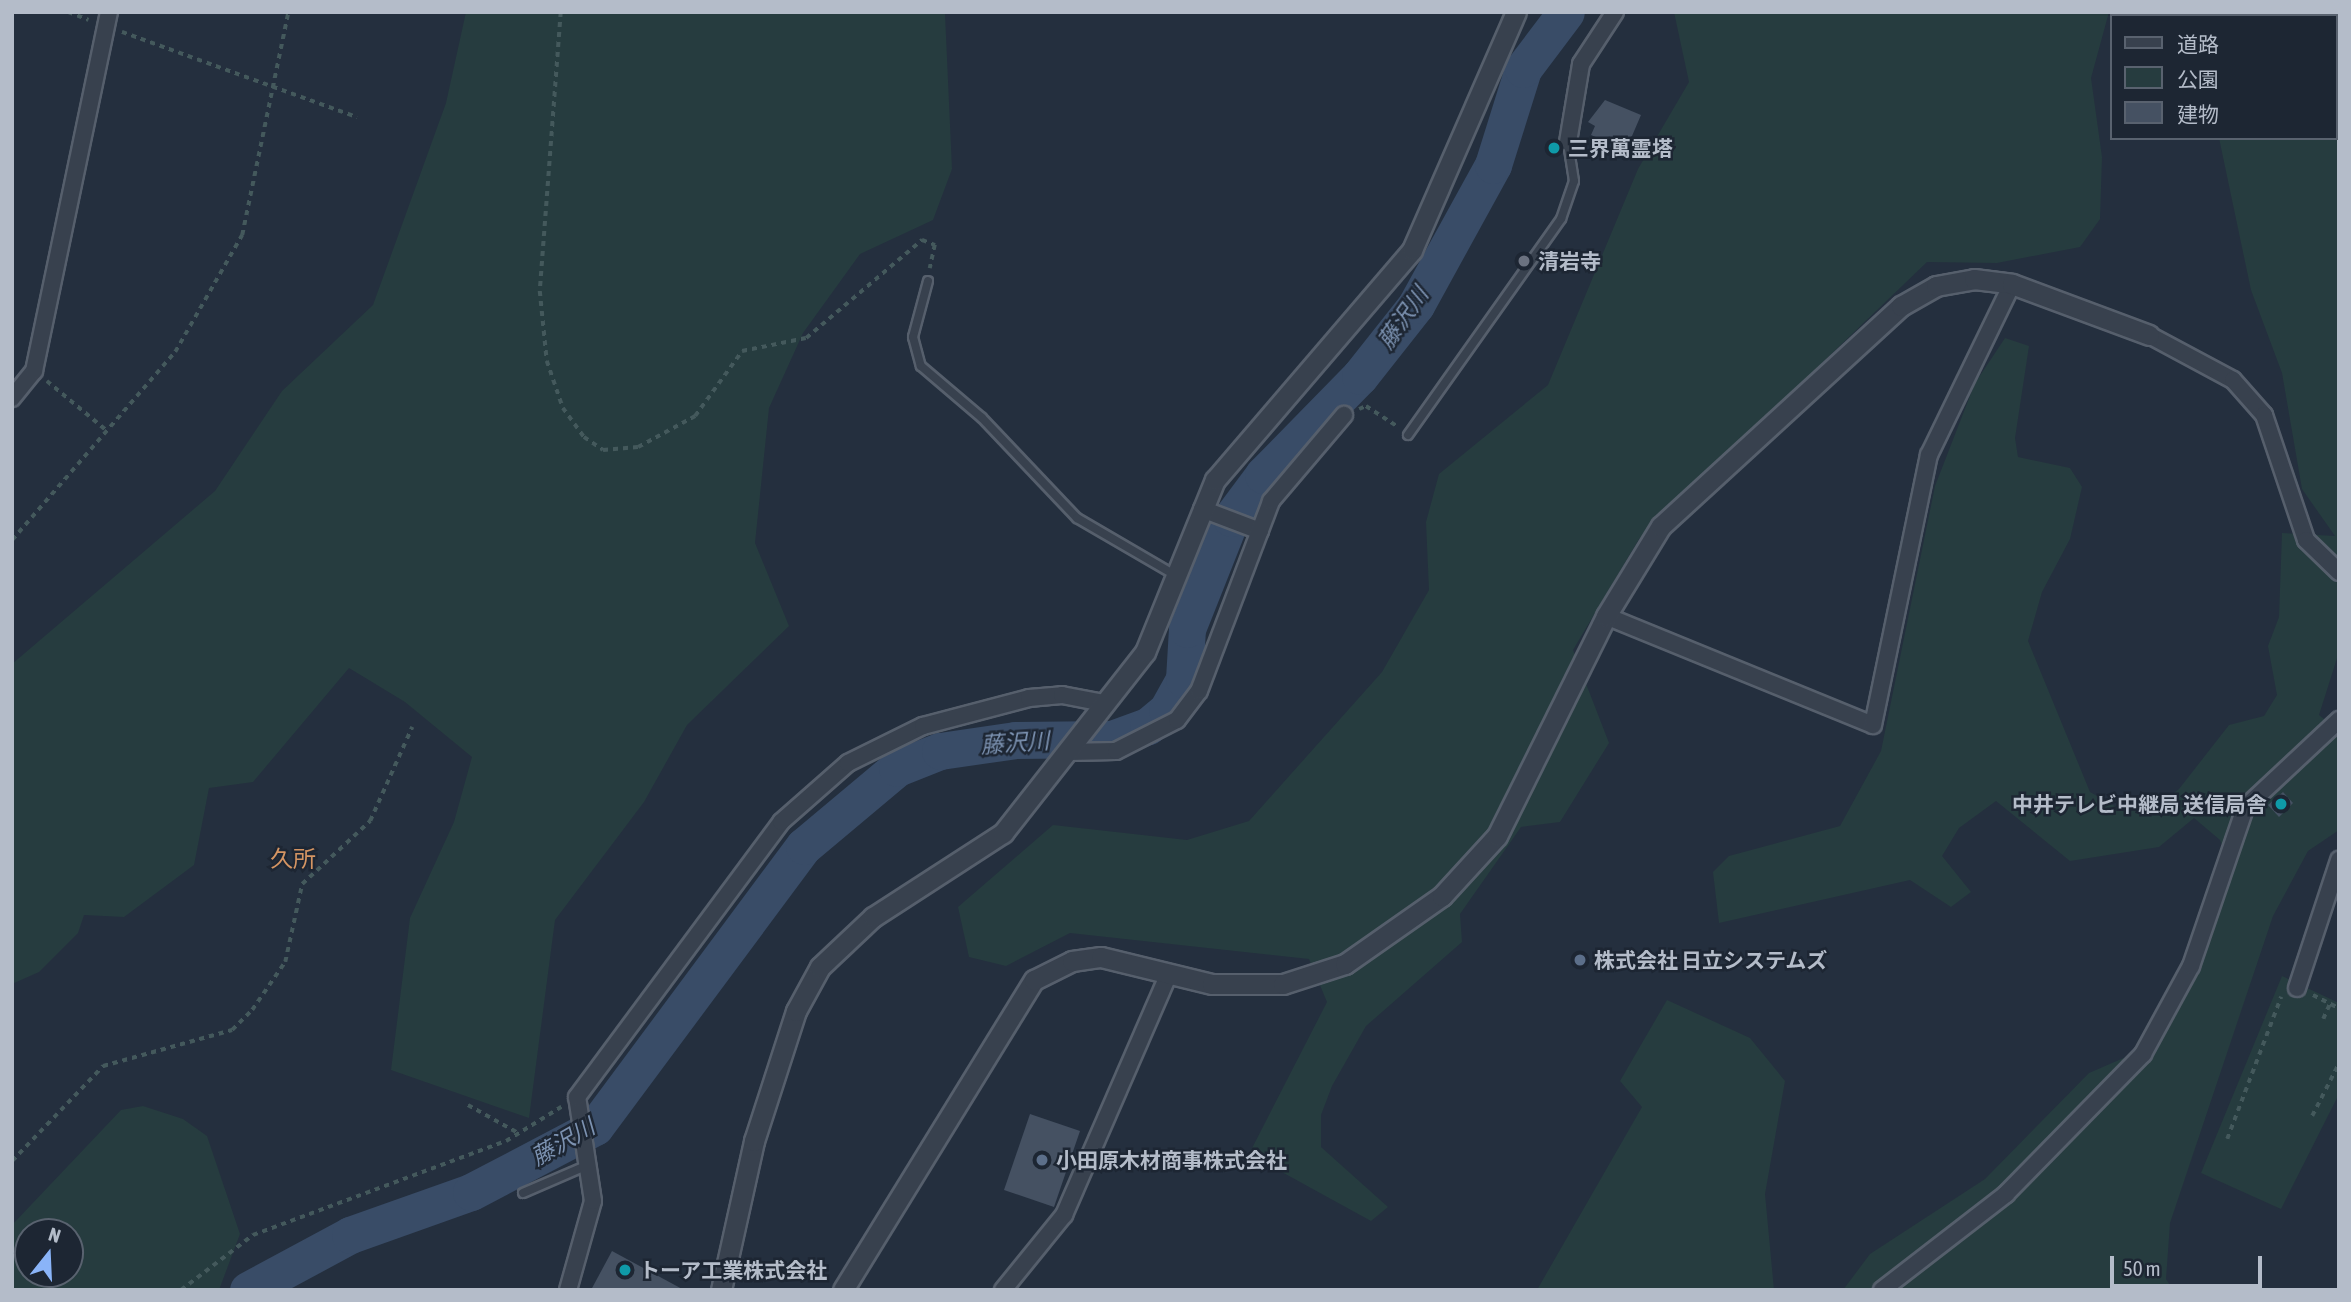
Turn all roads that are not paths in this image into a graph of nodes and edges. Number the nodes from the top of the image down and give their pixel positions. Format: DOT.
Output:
graph roads {
  1 [pos="1516,12"];
  2 [pos="1615,12"];
  3 [pos="107,19"];
  4 [pos="1568,142"];
  5 [pos="928,281"];
  6 [pos="2012,284"];
  7 [pos="2149,335"];
  8 [pos="12,398"];
  9 [pos="1344,415"];
  10 [pos="1408,435"];
  11 [pos="1209,512"];
  12 [pos="1257,530"];
  13 [pos="2339,572"];
  14 [pos="1179,576"];
  15 [pos="1606,616"];
  16 [pos="1108,698"];
  17 [pos="2339,720"];
  18 [pos="1068,752"];
  19 [pos="2339,860"];
  20 [pos="1169,974"];
  21 [pos="2297,988"];
  22 [pos="589,1164"];
  23 [pos="523,1193"];
  24 [pos="568,1290"];
  25 [pos="721,1290"];
  26 [pos="843,1290"];
  27 [pos="1003,1290"];
  28 [pos="1882,1290"];
  1 -- 11 [label="street"];
  2 -- 4 [label="street"];
  3 -- 8 [label="street"];
  4 -- 10 [label="lane"];
  5 -- 14 [label="lane"];
  6 -- 7 [label="street"];
  6 -- 15 [label="street"];
  6 -- 15 [label="street"];
  7 -- 13 [label="street"];
  9 -- 12 [label="street"];
  11 -- 12 [label="street"];
  11 -- 14 [label="street"];
  12 -- 18 [label="street"];
  14 -- 16 [label="street"];
  15 -- 20 [label="street"];
  16 -- 18 [label="street"];
  16 -- 22 [label="street"];
  17 -- 28 [label="street"];
  18 -- 25 [label="street"];
  19 -- 21 [label="street"];
  20 -- 26 [label="street"];
  20 -- 27 [label="street"];
  22 -- 23 [label="lane"];
  22 -- 24 [label="street"];
}
